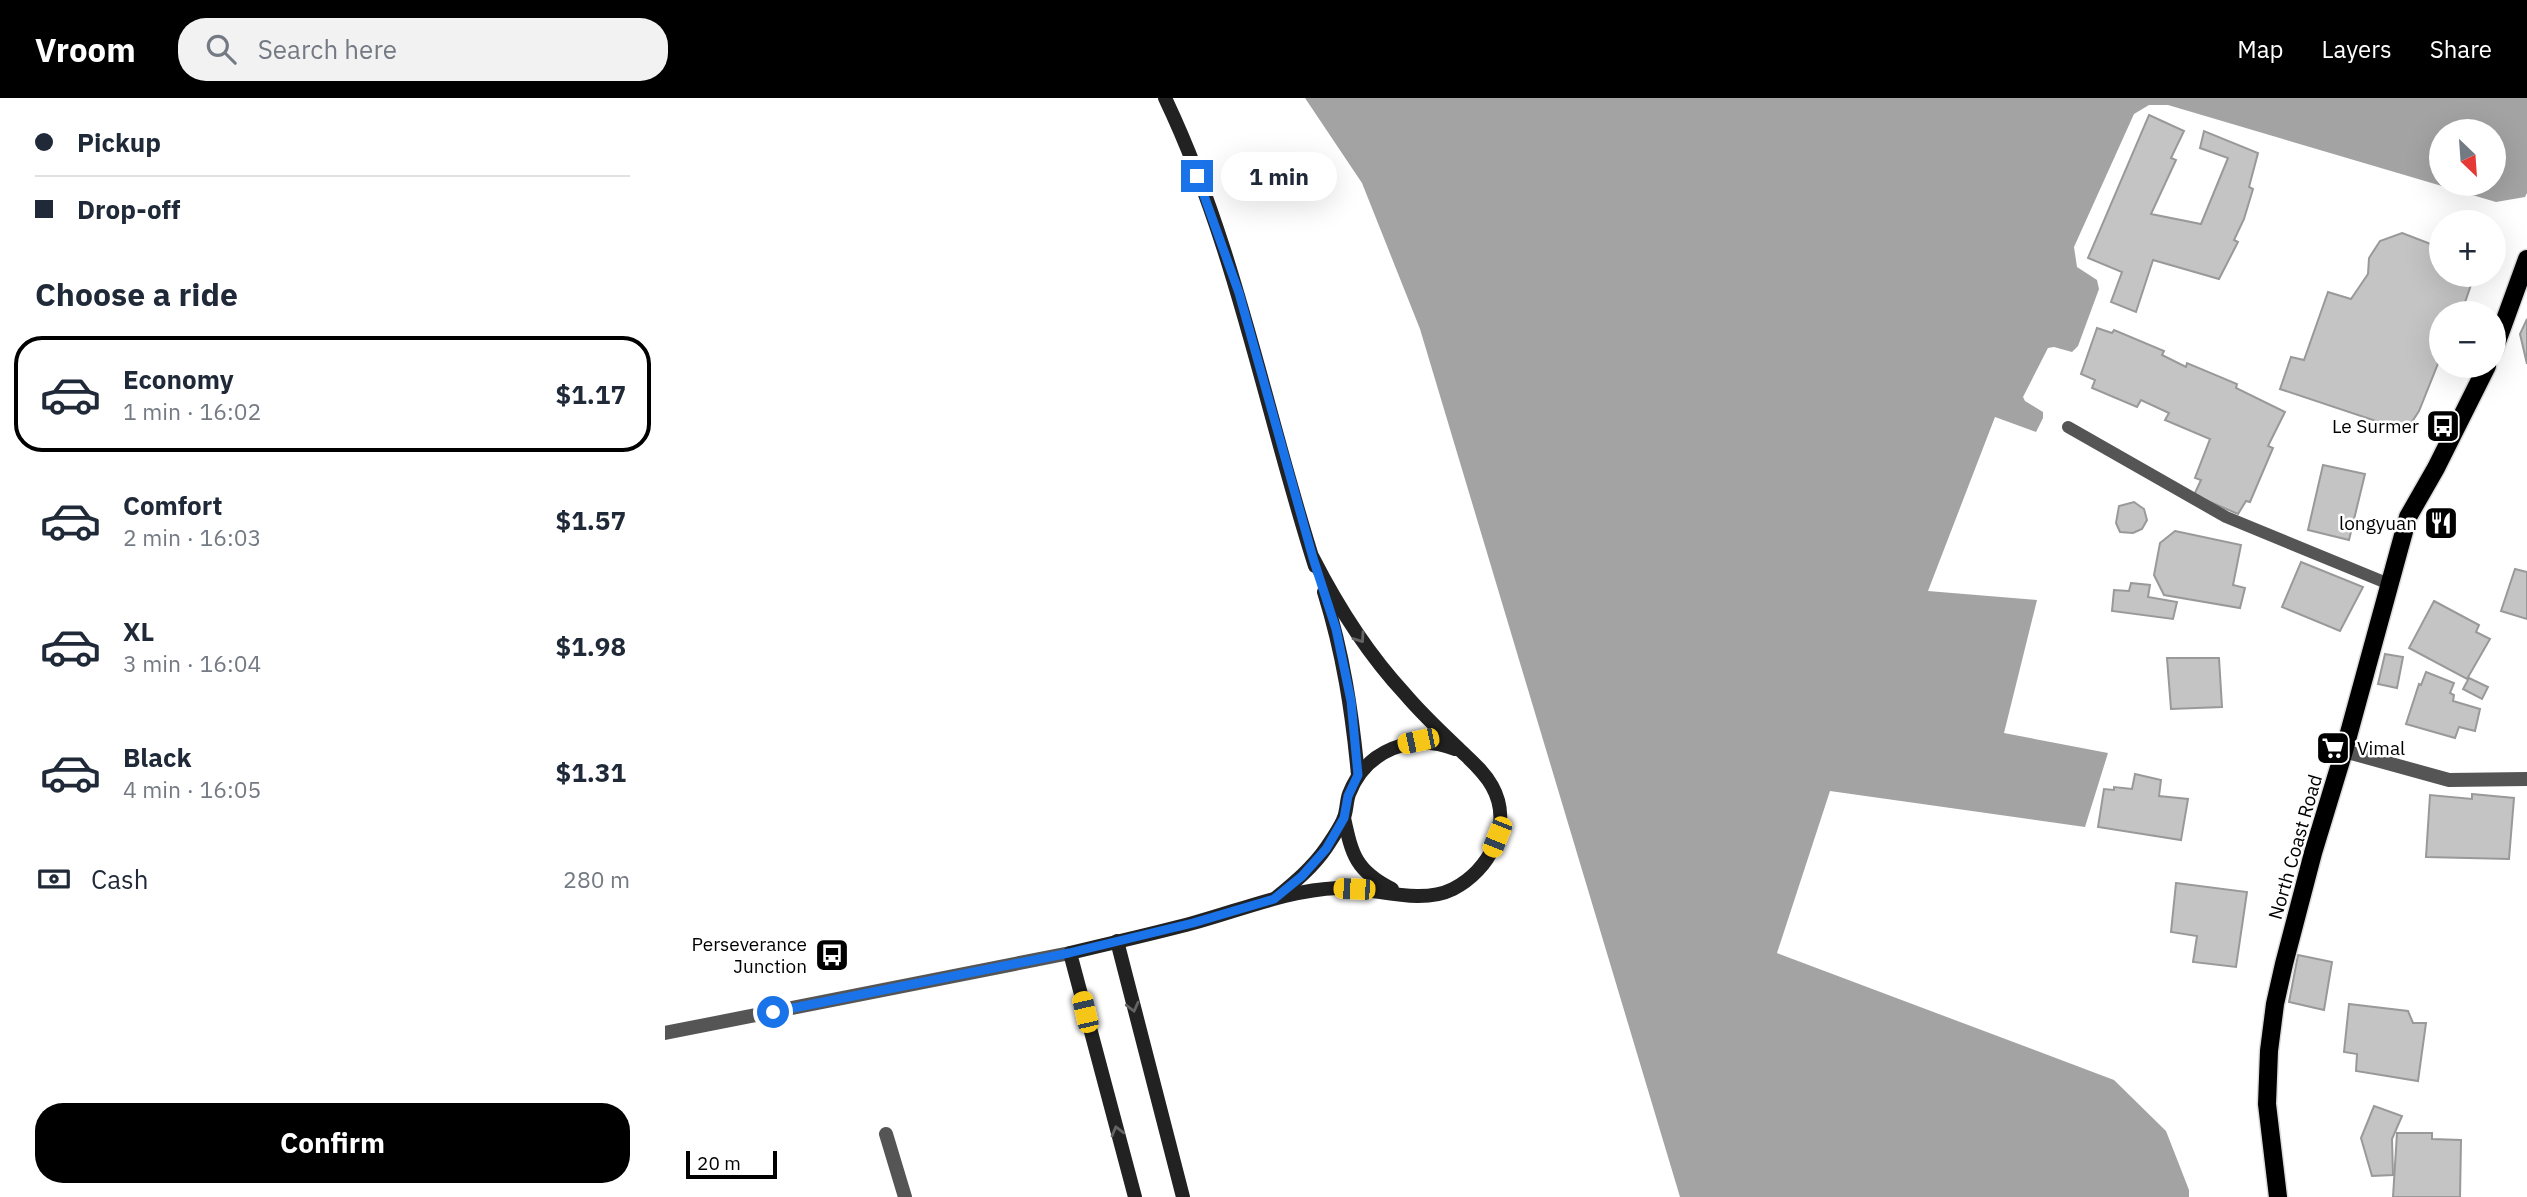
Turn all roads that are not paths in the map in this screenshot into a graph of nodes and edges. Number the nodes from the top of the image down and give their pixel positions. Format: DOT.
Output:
graph roads {
  1 [pos="1165,98"];
  2 [pos="2527,259"];
  3 [pos="2506,317"];
  4 [pos="2481,378"];
  5 [pos="2068,427"];
  6 [pos="1313,558"];
  7 [pos="2389,584"];
  8 [pos="2344,751"];
  9 [pos="1463,753"];
  10 [pos="1358,775"];
  11 [pos="2527,779"];
  12 [pos="1344,818"];
  13 [pos="1403,894"];
  14 [pos="1274,899"];
  15 [pos="1117,941"];
  16 [pos="1069,953"];
  17 [pos="665,1033"];
  18 [pos="886,1134"];
  19 [pos="905,1197"];
  20 [pos="1135,1197"];
  21 [pos="1183,1197"];
  22 [pos="2278,1197"];
  1 -- 6 [label="street"];
  2 -- 3 [label="main road"];
  4 -- 7 [label="main road, North Coast Road"];
  5 -- 7 [label="lane"];
  6 -- 9 [label="street, one-way"];
  6 -- 10 [label="street"];
  7 -- 8 [label="main road, North Coast Road"];
  8 -- 11 [label="street"];
  8 -- 22 [label="main road, North Coast Road"];
  9 -- 10 [label="street"];
  9 -- 13 [label="street"];
  10 -- 12 [label="street"];
  12 -- 13 [label="street"];
  12 -- 14 [label="street"];
  13 -- 14 [label="street"];
  14 -- 15 [label="street"];
  15 -- 16 [label="street"];
  15 -- 21 [label="street, one-way"];
  16 -- 17 [label="street"];
  20 -- 16 [label="street, one-way"];
  18 -- 19 [label="street"];
}
